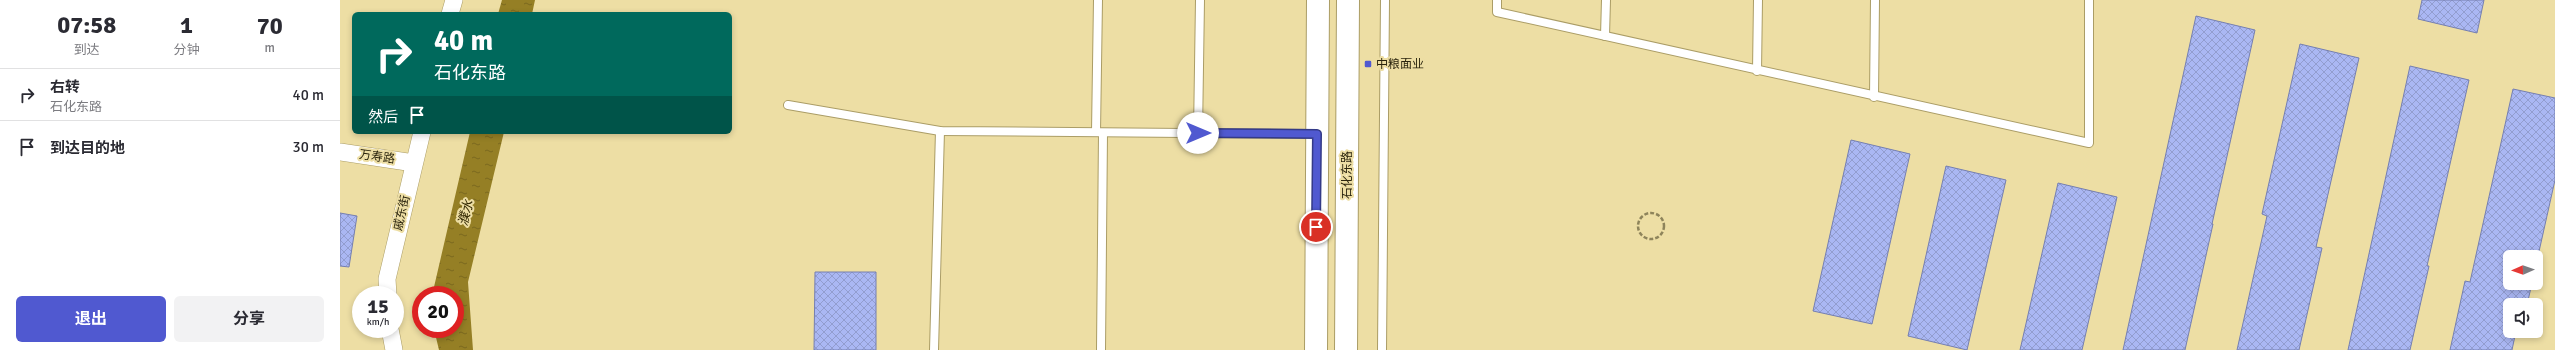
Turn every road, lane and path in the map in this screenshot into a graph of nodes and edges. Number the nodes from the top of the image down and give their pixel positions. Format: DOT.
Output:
graph roads {
  1 [pos="454,0"];
  2 [pos="1098,0"];
  3 [pos="1200,0"];
  4 [pos="1318,0"];
  5 [pos="1348,0"];
  6 [pos="1385,0"];
  7 [pos="1497,0"];
  8 [pos="1606,0"];
  9 [pos="1758,0"];
  10 [pos="1875,0"];
  11 [pos="2090,0"];
  12 [pos="451,12"];
  13 [pos="1605,36"];
  14 [pos="1758,70"];
  15 [pos="1874,97"];
  16 [pos="788,105"];
  17 [pos="940,131"];
  18 [pos="1100,132"];
  19 [pos="1198,133"];
  20 [pos="421,134"];
  21 [pos="1317,134"];
  22 [pos="340,152"];
  23 [pos="414,163"];
  24 [pos="1654,213"];
  25 [pos="387,286"];
  26 [pos="392,338"];
  27 [pos="394,350"];
  28 [pos="934,350"];
  29 [pos="1101,350"];
  30 [pos="1316,350"];
  31 [pos="1346,350"];
  32 [pos="1382,350"];
  1 -- 12 [label="street"];
  2 -- 18 [label="lane"];
  3 -- 19 [label="lane"];
  4 -- 21 [label="main road"];
  5 -- 31 [label="main road, 石化东路"];
  6 -- 32 [label="lane"];
  7 -- 13 [label="lane"];
  8 -- 13 [label="lane"];
  9 -- 14 [label="lane"];
  10 -- 15 [label="lane"];
  11 -- 15 [label="lane"];
  13 -- 14 [label="lane"];
  14 -- 15 [label="lane"];
  16 -- 17 [label="lane"];
  17 -- 18 [label="lane"];
  17 -- 28 [label="lane"];
  18 -- 19 [label="lane"];
  18 -- 29 [label="lane"];
  19 -- 21 [label="lane"];
  20 -- 23 [label="street, 戚东街"];
  21 -- 30 [label="main road"];
  22 -- 23 [label="street, 万寿路"];
  23 -- 25 [label="street, 戚东街"];
  24 -- 24 [label="path"];
  26 -- 27 [label="street"];
}
